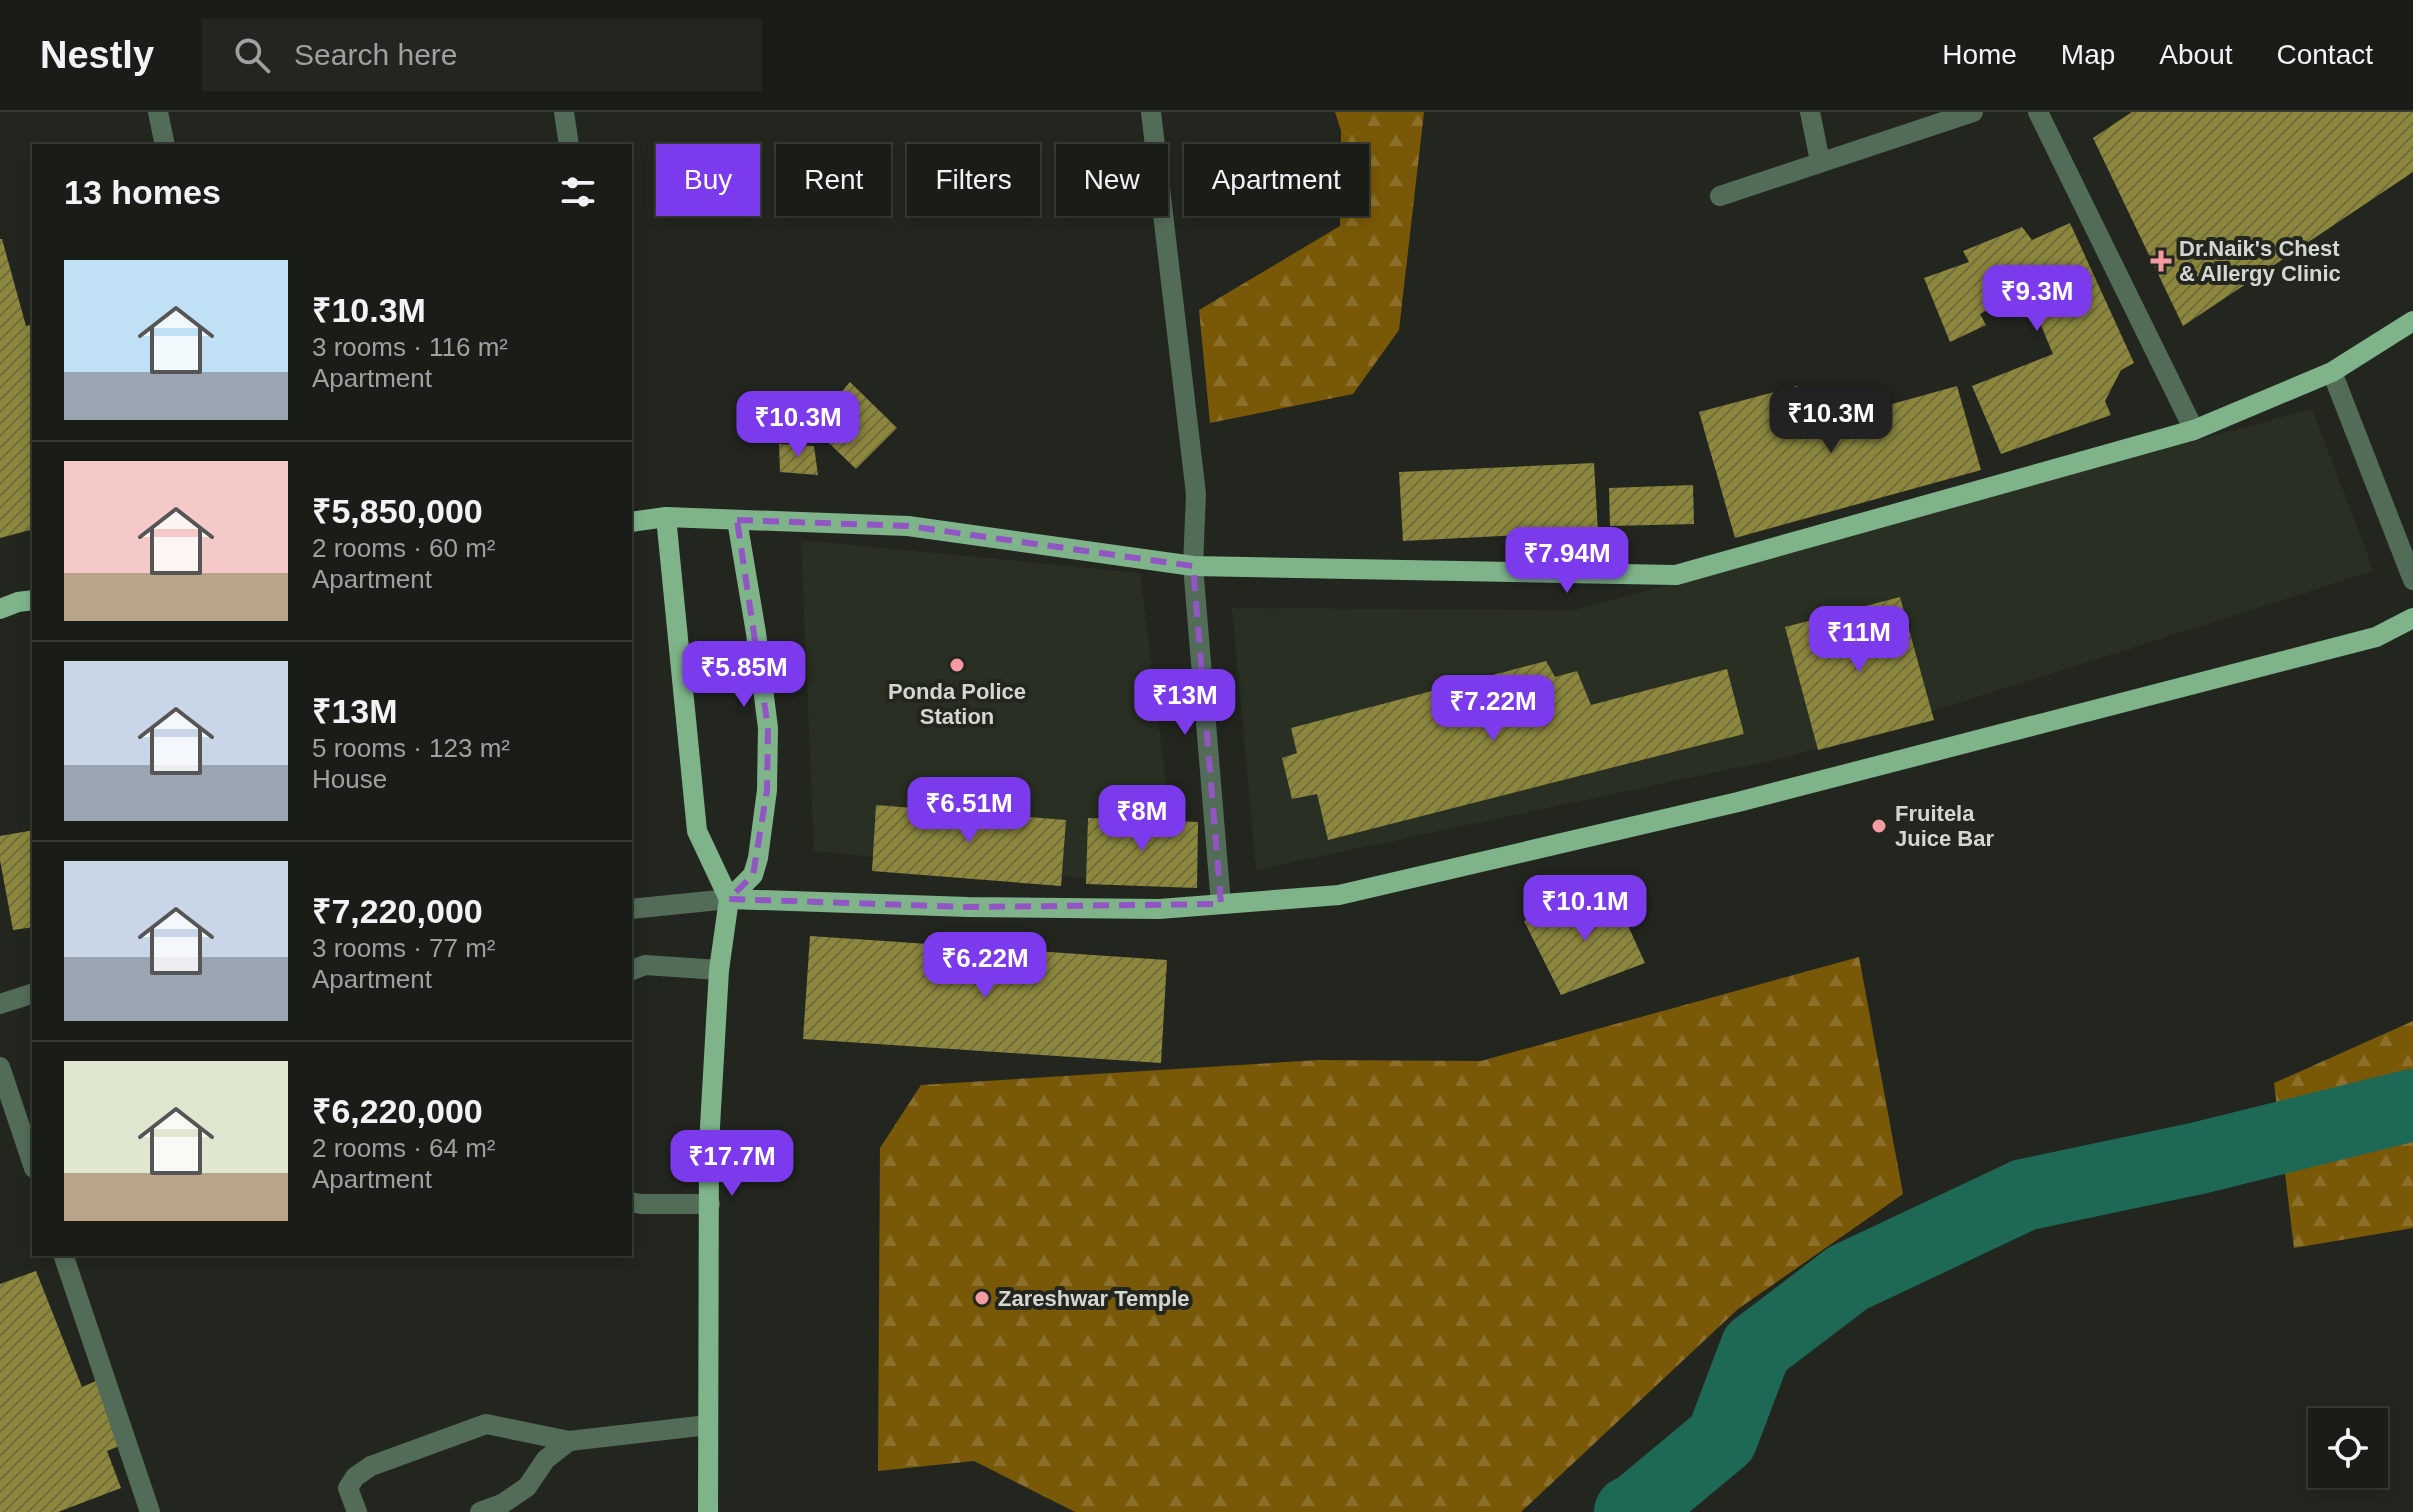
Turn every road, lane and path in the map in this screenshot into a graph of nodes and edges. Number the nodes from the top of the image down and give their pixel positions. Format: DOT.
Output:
graph roads {
  1 [pos="158,112"];
  2 [pos="564,112"];
  3 [pos="1151,112"];
  4 [pos="1810,112"];
  5 [pos="1973,112"];
  6 [pos="2038,112"];
  7 [pos="165,144"];
  8 [pos="569,144"];
  9 [pos="1820,161"];
  10 [pos="1720,196"];
  11 [pos="2413,321"];
  12 [pos="2332,372"];
  13 [pos="2194,430"];
  14 [pos="666,517"];
  15 [pos="737,520"];
  16 [pos="632,522"];
  17 [pos="1193,566"];
  18 [pos="2413,580"];
  19 [pos="32,600"];
  20 [pos="0,609"];
  21 [pos="2413,618"];
  22 [pos="729,899"];
  23 [pos="1221,904"];
  24 [pos="632,909"];
  25 [pos="632,970"];
  26 [pos="719,970"];
  27 [pos="32,994"];
  28 [pos="0,1004"];
  29 [pos="0,1067"];
  30 [pos="32,1162"];
  31 [pos="632,1202"];
  32 [pos="710,1204"];
  33 [pos="64,1256"];
  34 [pos="708,1425"];
  35 [pos="569,1441"];
  36 [pos="708,1503"];
  37 [pos="150,1512"];
  38 [pos="357,1512"];
  39 [pos="480,1512"];
  1 -- 7 [label="street"];
  2 -- 8 [label="street"];
  3 -- 17 [label="street"];
  4 -- 9 [label="street"];
  5 -- 9 [label="street"];
  6 -- 13 [label="street"];
  9 -- 10 [label="street"];
  11 -- 12 [label="main road"];
  12 -- 13 [label="main road"];
  12 -- 18 [label="street"];
  13 -- 17 [label="main road"];
  14 -- 15 [label="main road"];
  14 -- 16 [label="main road"];
  14 -- 22 [label="main road"];
  15 -- 17 [label="main road"];
  15 -- 22 [label="main road"];
  17 -- 23 [label="street"];
  19 -- 20 [label="main road"];
  21 -- 23 [label="main road"];
  22 -- 23 [label="main road"];
  22 -- 24 [label="street"];
  22 -- 26 [label="main road"];
  25 -- 26 [label="street"];
  26 -- 32 [label="main road"];
  27 -- 28 [label="street"];
  29 -- 30 [label="street"];
  31 -- 32 [label="street"];
  32 -- 34 [label="main road"];
  33 -- 37 [label="street"];
  34 -- 35 [label="street"];
  34 -- 36 [label="main road"];
  35 -- 38 [label="street"];
  35 -- 39 [label="street"];
}
